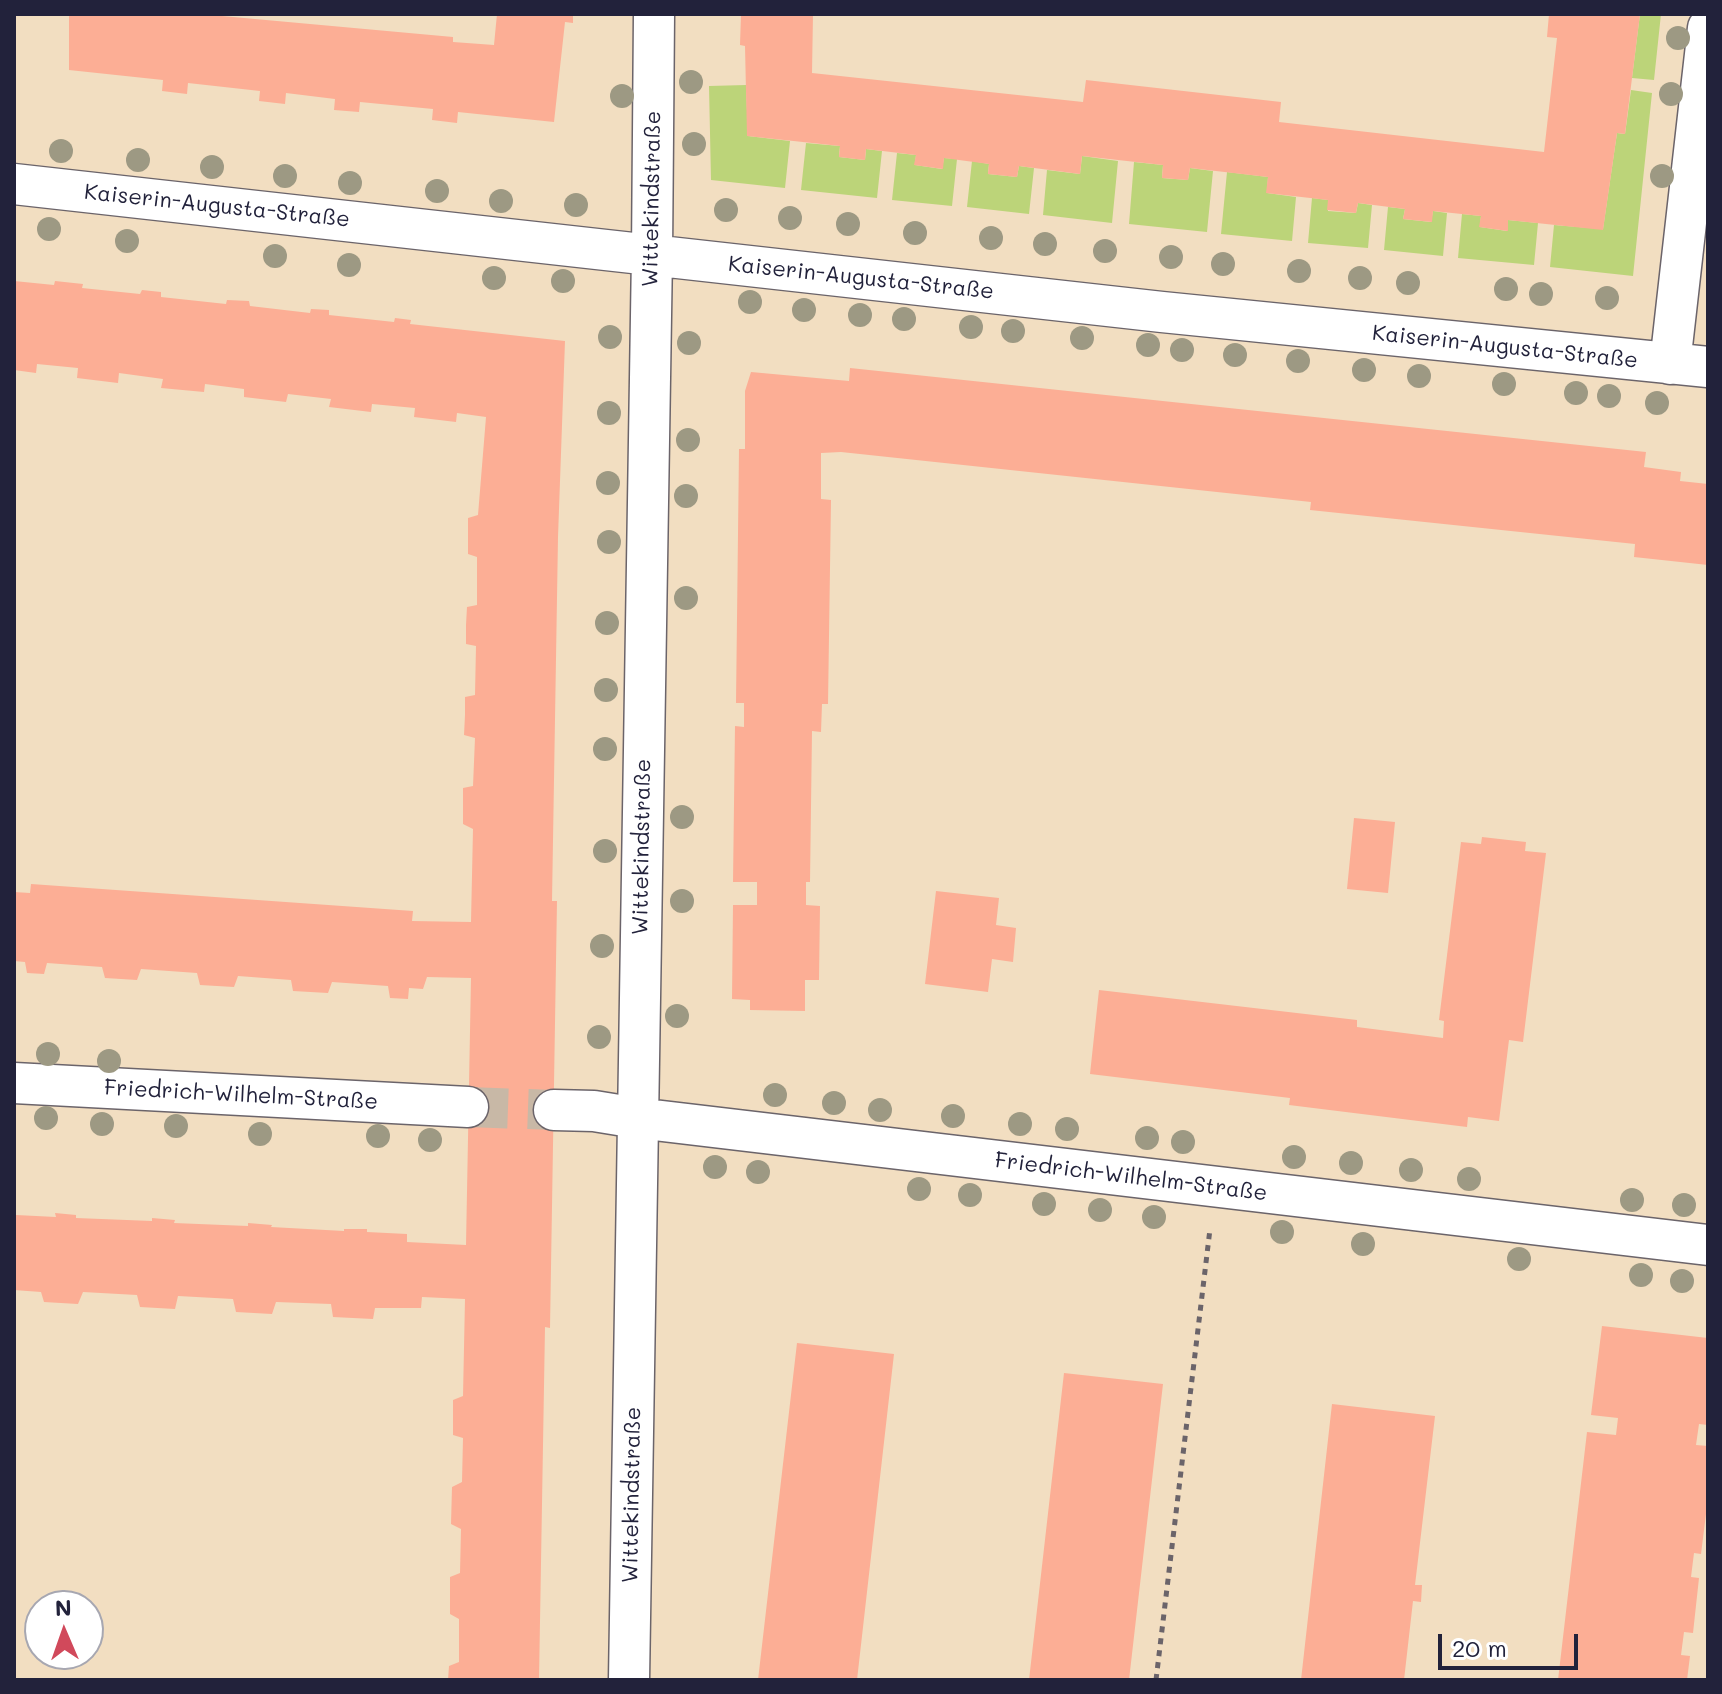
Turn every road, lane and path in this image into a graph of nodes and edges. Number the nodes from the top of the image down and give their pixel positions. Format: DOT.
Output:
graph roads {
  1 [pos="654,14"];
  2 [pos="1708,28"];
  3 [pos="14,184"];
  4 [pos="652,254"];
  5 [pos="1689,366"];
  6 [pos="14,1083"];
  7 [pos="468,1107"];
  8 [pos="554,1110"];
  9 [pos="637,1118"];
  10 [pos="1210,1228"];
  11 [pos="1708,1245"];
  12 [pos="629,1680"];
  13 [pos="1156,1680"];
  1 -- 4 [label="street, Wittekindstraße"];
  2 -- 5 [label="street"];
  3 -- 4 [label="street, Kaiserin-Augusta-Straße"];
  4 -- 5 [label="street, Kaiserin-Augusta-Straße"];
  4 -- 9 [label="street, Wittekindstraße"];
  6 -- 7 [label="street, Friedrich-Wilhelm-Straße"];
  8 -- 9 [label="street, Friedrich-Wilhelm-Straße"];
  9 -- 11 [label="street, Friedrich-Wilhelm-Straße"];
  9 -- 12 [label="street, Wittekindstraße"];
  10 -- 13 [label="path"];
}
